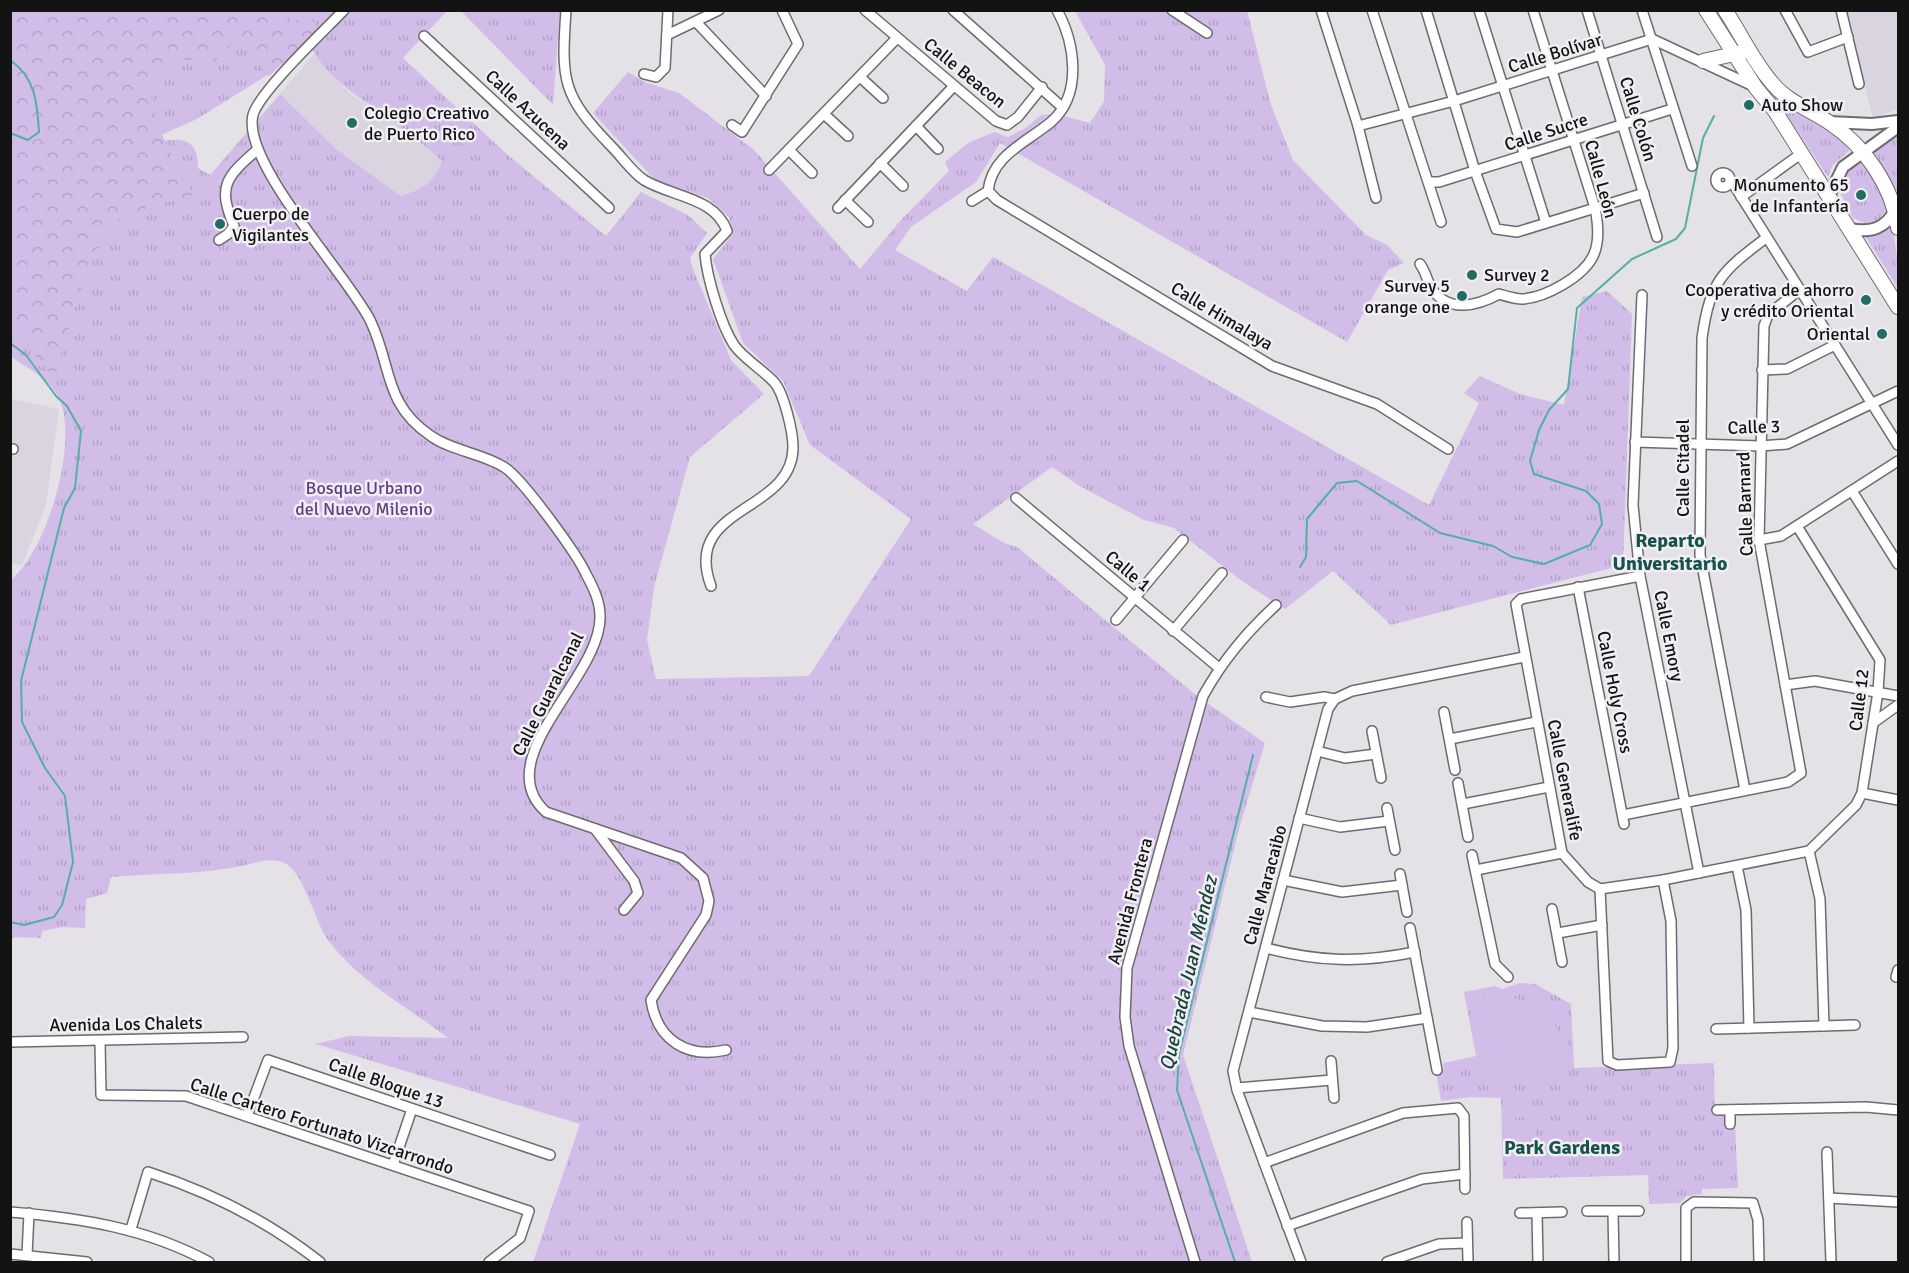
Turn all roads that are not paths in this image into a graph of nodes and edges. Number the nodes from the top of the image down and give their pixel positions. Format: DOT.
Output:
graph roads {
  1 [pos="344,10"];
  2 [pos="566,10"];
  3 [pos="668,10"];
  4 [pos="719,10"];
  5 [pos="782,10"];
  6 [pos="865,10"];
  7 [pos="953,10"];
  8 [pos="1058,10"];
  9 [pos="1172,10"];
  10 [pos="1321,10"];
  11 [pos="1372,10"];
  12 [pos="1426,10"];
  13 [pos="1479,10"];
  14 [pos="1533,10"];
  15 [pos="1587,10"];
  16 [pos="1642,10"];
  17 [pos="1706,10"];
  18 [pos="1725,10"];
  19 [pos="1785,10"];
  20 [pos="1841,10"];
  21 [pos="697,23"];
  22 [pos="1207,33"];
  23 [pos="667,35"];
  24 [pos="424,36"];
  25 [pos="1848,37"];
  26 [pos="897,38"];
  27 [pos="1652,39"];
  28 [pos="1736,54"];
  29 [pos="1601,57"];
  30 [pos="1703,61"];
  31 [pos="1552,71"];
  32 [pos="644,74"];
  33 [pos="860,77"];
  34 [pos="1772,84"];
  35 [pos="1859,84"];
  36 [pos="1503,86"];
  37 [pos="953,87"];
  38 [pos="1042,87"];
  39 [pos="1756,88"];
  40 [pos="766,96"];
  41 [pos="883,98"];
  42 [pos="1454,101"];
  43 [pos="1062,107"];
  44 [pos="1672,109"];
  45 [pos="824,114"];
  46 [pos="1405,116"];
  47 [pos="1899,121"];
  48 [pos="1829,122"];
  49 [pos="1622,124"];
  50 [pos="732,125"];
  51 [pos="916,126"];
  52 [pos="1358,126"];
  53 [pos="1899,127"];
  54 [pos="848,136"];
  55 [pos="1574,140"];
  56 [pos="938,148"];
  57 [pos="257,150"];
  58 [pos="789,150"];
  59 [pos="1862,152"];
  60 [pos="1802,153"];
  61 [pos="1524,156"];
  62 [pos="880,163"];
  63 [pos="1692,166"];
  64 [pos="769,170"];
  65 [pos="1475,171"];
  66 [pos="812,173"];
  67 [pos="1429,182"];
  68 [pos="1732,182"];
  69 [pos="903,186"];
  70 [pos="988,191"];
  71 [pos="1644,193"];
  72 [pos="1829,196"];
  73 [pos="1741,197"];
  74 [pos="1376,198"];
  75 [pos="972,201"];
  76 [pos="607,203"];
  77 [pos="1897,206"];
  78 [pos="1595,208"];
  79 [pos="868,222"];
  80 [pos="1441,222"];
  81 [pos="1546,223"];
  82 [pos="1899,228"];
  83 [pos="1849,229"];
  84 [pos="1657,237"];
  85 [pos="1766,238"];
  86 [pos="219,240"];
  87 [pos="1420,264"];
  88 [pos="1799,290"];
  89 [pos="1642,295"];
  90 [pos="1899,307"];
  91 [pos="1835,345"];
  92 [pos="1762,370"];
  93 [pos="1899,391"];
  94 [pos="1872,403"];
  95 [pos="1635,442"];
  96 [pos="1699,444"];
  97 [pos="1899,445"];
  98 [pos="1760,446"];
  99 [pos="1449,449"];
  100 [pos="1899,461"];
  101 [pos="1852,491"];
  102 [pos="1016,498"];
  103 [pos="1797,526"];
  104 [pos="1183,540"];
  105 [pos="1759,540"];
  106 [pos="1899,564"];
  107 [pos="1222,573"];
  108 [pos="1640,576"];
  109 [pos="711,586"];
  110 [pos="1578,588"];
  111 [pos="1134,598"];
  112 [pos="1276,605"];
  113 [pos="1116,620"];
  114 [pos="1173,631"];
  115 [pos="1524,657"];
  116 [pos="1219,668"];
  117 [pos="1785,685"];
  118 [pos="1878,692"];
  119 [pos="1266,696"];
  120 [pos="1899,696"];
  121 [pos="1335,699"];
  122 [pos="1899,705"];
  123 [pos="1444,712"];
  124 [pos="1536,722"];
  125 [pos="1873,723"];
  126 [pos="1372,731"];
  127 [pos="1450,739"];
  128 [pos="1317,751"];
  129 [pos="1376,754"];
  130 [pos="1455,770"];
  131 [pos="1381,778"];
  132 [pos="1458,783"];
  133 [pos="1549,787"];
  134 [pos="1744,790"];
  135 [pos="1862,793"];
  136 [pos="1899,800"];
  137 [pos="1685,802"];
  138 [pos="1462,804"];
  139 [pos="1387,808"];
  140 [pos="1299,818"];
  141 [pos="1389,821"];
  142 [pos="595,829"];
  143 [pos="1468,837"];
  144 [pos="1395,850"];
  145 [pos="1809,851"];
  146 [pos="1562,853"];
  147 [pos="1472,855"];
  148 [pos="1737,866"];
  149 [pos="1476,870"];
  150 [pos="1699,873"];
  151 [pos="1283,880"];
  152 [pos="1662,880"];
  153 [pos="1600,890"];
  154 [pos="1552,909"];
  155 [pos="624,910"];
  156 [pos="1407,912"];
  157 [pos="1602,925"];
  158 [pos="1410,928"];
  159 [pos="1558,933"];
  160 [pos="1266,948"];
  161 [pos="1414,952"];
  162 [pos="1563,962"];
  163 [pos="1508,977"];
  164 [pos="1249,1012"];
  165 [pos="1427,1018"];
  166 [pos="1824,1026"];
  167 [pos="1855,1026"];
  168 [pos="1749,1028"];
  169 [pos="1716,1029"];
  170 [pos="243,1037"];
  171 [pos="100,1041"];
  172 [pos="10,1042"];
  173 [pos="726,1050"];
  174 [pos="1331,1061"];
  175 [pos="1437,1070"];
  176 [pos="1332,1080"];
  177 [pos="1237,1088"];
  178 [pos="1334,1098"];
  179 [pos="412,1109"];
  180 [pos="1717,1110"];
  181 [pos="1730,1110"];
  182 [pos="1899,1110"];
  183 [pos="247,1116"];
  184 [pos="1730,1124"];
  185 [pos="1827,1152"];
  186 [pos="550,1155"];
  187 [pos="1264,1163"];
  188 [pos="393,1165"];
  189 [pos="1465,1174"];
  190 [pos="1465,1189"];
  191 [pos="1829,1198"];
  192 [pos="1899,1202"];
  193 [pos="1587,1211"];
  194 [pos="1639,1211"];
  195 [pos="10,1212"];
  196 [pos="1537,1212"];
  197 [pos="1562,1212"];
  198 [pos="1613,1212"];
  199 [pos="28,1213"];
  200 [pos="1520,1213"];
  201 [pos="1467,1222"];
  202 [pos="1287,1226"];
  203 [pos="131,1229"];
  204 [pos="1467,1243"];
  205 [pos="10,1254"];
  206 [pos="27,1255"];
  207 [pos="1468,1261"];
  208 [pos="87,1263"];
  209 [pos="209,1263"];
  210 [pos="320,1263"];
  211 [pos="489,1263"];
  212 [pos="1195,1263"];
  213 [pos="1301,1263"];
  214 [pos="1387,1263"];
  215 [pos="1538,1263"];
  216 [pos="1614,1263"];
  217 [pos="1686,1263"];
  218 [pos="1759,1263"];
  219 [pos="1831,1263"];
  1 -- 57 [label="street, Calle Guaralcanal"];
  2 -- 109 [label="street"];
  3 -- 23 [label="street"];
  4 -- 21 [label="street"];
  5 -- 40 [label="street"];
  6 -- 26 [label="street, Calle Beacon"];
  7 -- 38 [label="street"];
  8 -- 43 [label="street"];
  9 -- 22 [label="street"];
  10 -- 52 [label="street"];
  11 -- 46 [label="street"];
  12 -- 42 [label="street"];
  13 -- 36 [label="street"];
  14 -- 31 [label="street, Calle León"];
  15 -- 29 [label="street, Calle Colón"];
  16 -- 27 [label="street"];
  17 -- 28 [label="highway"];
  18 -- 34 [label="highway"];
  19 -- 25 [label="street"];
  20 -- 25 [label="street"];
  21 -- 23 [label="street"];
  21 -- 40 [label="street"];
  23 -- 32 [label="street"];
  24 -- 76 [label="street, Calle Azucena"];
  25 -- 35 [label="street"];
  26 -- 33 [label="street"];
  26 -- 37 [label="street, Calle Beacon"];
  27 -- 29 [label="street, Calle Bolívar"];
  27 -- 30 [label="street"];
  27 -- 44 [label="street"];
  28 -- 30 [label="highway"];
  28 -- 34 [label="highway"];
  28 -- 39 [label="highway"];
  29 -- 31 [label="street, Calle Bolívar"];
  29 -- 49 [label="street, Calle Colón"];
  30 -- 39 [label="street"];
  31 -- 36 [label="street, Calle Bolívar"];
  31 -- 55 [label="street, Calle León"];
  33 -- 41 [label="street"];
  33 -- 45 [label="street"];
  34 -- 48 [label="highway"];
  36 -- 42 [label="street, Calle Bolívar"];
  36 -- 61 [label="street"];
  37 -- 38 [label="street, Calle Beacon"];
  37 -- 51 [label="street"];
  38 -- 43 [label="street"];
  39 -- 60 [label="highway"];
  40 -- 50 [label="street"];
  42 -- 46 [label="street, Calle Bolívar"];
  42 -- 65 [label="street"];
  43 -- 70 [label="street"];
  44 -- 49 [label="street, Calle Sucre"];
  44 -- 63 [label="street"];
  45 -- 54 [label="street"];
  45 -- 58 [label="street"];
  46 -- 52 [label="street, Calle Bolívar"];
  46 -- 67 [label="street"];
  47 -- 48 [label="main road"];
  48 -- 59 [label="highway"];
  49 -- 55 [label="street, Calle Sucre"];
  49 -- 71 [label="street, Calle Colón"];
  51 -- 56 [label="street"];
  51 -- 62 [label="street"];
  52 -- 74 [label="street"];
  53 -- 59 [label="main road"];
  55 -- 61 [label="street, Calle Sucre"];
  55 -- 78 [label="street, Calle León"];
  57 -- 86 [label="street"];
  57 -- 142 [label="street, Calle Guaralcanal"];
  58 -- 64 [label="street"];
  58 -- 66 [label="street"];
  59 -- 72 [label="main road"];
  59 -- 77 [label="highway"];
  60 -- 72 [label="highway"];
  60 -- 73 [label="street"];
  61 -- 65 [label="street, Calle Sucre"];
  61 -- 81 [label="street"];
  62 -- 69 [label="street"];
  62 -- 79 [label="street"];
  65 -- 67 [label="street, Calle Sucre"];
  65 -- 81 [label="street"];
  67 -- 80 [label="street"];
  68 -- 73 [label="street"];
  70 -- 75 [label="street"];
  70 -- 99 [label="street, Calle Himalaya"];
  71 -- 78 [label="street"];
  71 -- 84 [label="street, Calle Colón"];
  72 -- 83 [label="highway"];
  73 -- 85 [label="street"];
  77 -- 82 [label="highway"];
  77 -- 83 [label="main road"];
  78 -- 81 [label="street"];
  78 -- 87 [label="street, Calle León"];
  83 -- 90 [label="highway"];
  85 -- 88 [label="street"];
  85 -- 96 [label="street, Calle Citadel"];
  88 -- 91 [label="street"];
  88 -- 92 [label="street, Calle Barnard"];
  89 -- 95 [label="street, Calle Emory"];
  91 -- 92 [label="street"];
  91 -- 94 [label="street"];
  92 -- 98 [label="street, Calle Barnard"];
  93 -- 94 [label="street, Calle 3"];
  94 -- 97 [label="street"];
  94 -- 98 [label="street, Calle 3"];
  95 -- 96 [label="street, Calle 3"];
  95 -- 108 [label="street, Calle Emory"];
  96 -- 98 [label="street, Calle 3"];
  96 -- 134 [label="street, Calle Citadel"];
  98 -- 105 [label="street, Calle Barnard"];
  100 -- 101 [label="street"];
  101 -- 103 [label="street"];
  101 -- 106 [label="street"];
  102 -- 111 [label="street, Calle 1"];
  103 -- 105 [label="street"];
  103 -- 118 [label="street, Calle 12"];
  104 -- 111 [label="street"];
  105 -- 117 [label="street, Calle Barnard"];
  107 -- 114 [label="street"];
  108 -- 110 [label="street"];
  108 -- 137 [label="street, Calle Emory"];
  110 -- 115 [label="street, Calle Generalife"];
  110 -- 137 [label="street, Calle Holy Cross"];
  111 -- 113 [label="street"];
  111 -- 114 [label="street, Calle 1"];
  112 -- 116 [label="street, Avenida Frontera"];
  114 -- 116 [label="street, Calle 1"];
  115 -- 121 [label="street"];
  115 -- 124 [label="street, Calle Generalife"];
  116 -- 212 [label="street, Avenida Frontera"];
  117 -- 118 [label="street"];
  117 -- 134 [label="street, Calle Barnard"];
  118 -- 120 [label="street"];
  118 -- 125 [label="street, Calle 12"];
  119 -- 121 [label="street"];
  121 -- 128 [label="street, Calle Maracaibo"];
  122 -- 125 [label="street"];
  123 -- 127 [label="street"];
  124 -- 127 [label="street"];
  124 -- 133 [label="street, Calle Generalife"];
  125 -- 135 [label="street, Calle 12"];
  126 -- 129 [label="street"];
  127 -- 130 [label="street"];
  128 -- 129 [label="street"];
  128 -- 140 [label="street, Calle Maracaibo"];
  129 -- 131 [label="street"];
  132 -- 138 [label="street"];
  133 -- 138 [label="street"];
  133 -- 146 [label="street, Calle Generalife"];
  134 -- 137 [label="street"];
  135 -- 136 [label="street"];
  135 -- 145 [label="street"];
  137 -- 150 [label="street, Calle Emory"];
  138 -- 143 [label="street"];
  139 -- 141 [label="street"];
  140 -- 141 [label="street"];
  140 -- 151 [label="street, Calle Maracaibo"];
  141 -- 144 [label="street"];
  142 -- 155 [label="street"];
  142 -- 173 [label="street, Calle Guaralcanal"];
  145 -- 148 [label="street"];
  145 -- 166 [label="street"];
  146 -- 149 [label="street"];
  146 -- 153 [label="street, Calle Generalife"];
  147 -- 149 [label="street"];
  148 -- 150 [label="street"];
  148 -- 168 [label="street"];
  149 -- 163 [label="street"];
  150 -- 152 [label="street"];
  151 -- 156 [label="street"];
  151 -- 160 [label="street, Calle Maracaibo"];
  152 -- 153 [label="street"];
  152 -- 157 [label="street"];
  153 -- 157 [label="street"];
  154 -- 159 [label="street"];
  157 -- 159 [label="street"];
  158 -- 161 [label="street"];
  159 -- 162 [label="street"];
  160 -- 161 [label="street"];
  160 -- 164 [label="street, Calle Maracaibo"];
  161 -- 165 [label="street"];
  164 -- 165 [label="street"];
  164 -- 177 [label="street, Calle Maracaibo"];
  165 -- 175 [label="street"];
  166 -- 167 [label="street"];
  166 -- 168 [label="street"];
  168 -- 169 [label="street"];
  170 -- 171 [label="street, Avenida Los Chalets"];
  171 -- 172 [label="street, Avenida Los Chalets"];
  171 -- 183 [label="street, Calle Cartero Fortunato Vizcarrondo"];
  174 -- 176 [label="street"];
  176 -- 177 [label="street"];
  176 -- 178 [label="street"];
  177 -- 187 [label="street, Calle Maracaibo"];
  179 -- 183 [label="street, Calle Bloque 13"];
  179 -- 186 [label="street, Calle Bloque 13"];
  179 -- 188 [label="street"];
  180 -- 181 [label="street"];
  181 -- 182 [label="street"];
  181 -- 184 [label="street"];
  183 -- 188 [label="street, Calle Cartero Fortunato Vizcarrondo"];
  185 -- 191 [label="street"];
  187 -- 189 [label="street"];
  187 -- 202 [label="street, Calle Maracaibo"];
  188 -- 211 [label="street, Calle Cartero Fortunato Vizcarrondo"];
  189 -- 190 [label="street"];
  189 -- 202 [label="street"];
  191 -- 192 [label="street"];
  191 -- 219 [label="street"];
  193 -- 198 [label="street"];
  194 -- 198 [label="street"];
  195 -- 199 [label="street"];
  196 -- 197 [label="street"];
  196 -- 200 [label="street"];
  196 -- 215 [label="street"];
  198 -- 216 [label="street"];
  199 -- 203 [label="street"];
  199 -- 206 [label="street"];
  201 -- 204 [label="street"];
  202 -- 213 [label="street, Calle Maracaibo"];
  203 -- 209 [label="street"];
  203 -- 210 [label="street"];
  204 -- 207 [label="street"];
  204 -- 214 [label="street"];
  205 -- 206 [label="street"];
  206 -- 208 [label="street"];
  217 -- 218 [label="street"];
}
